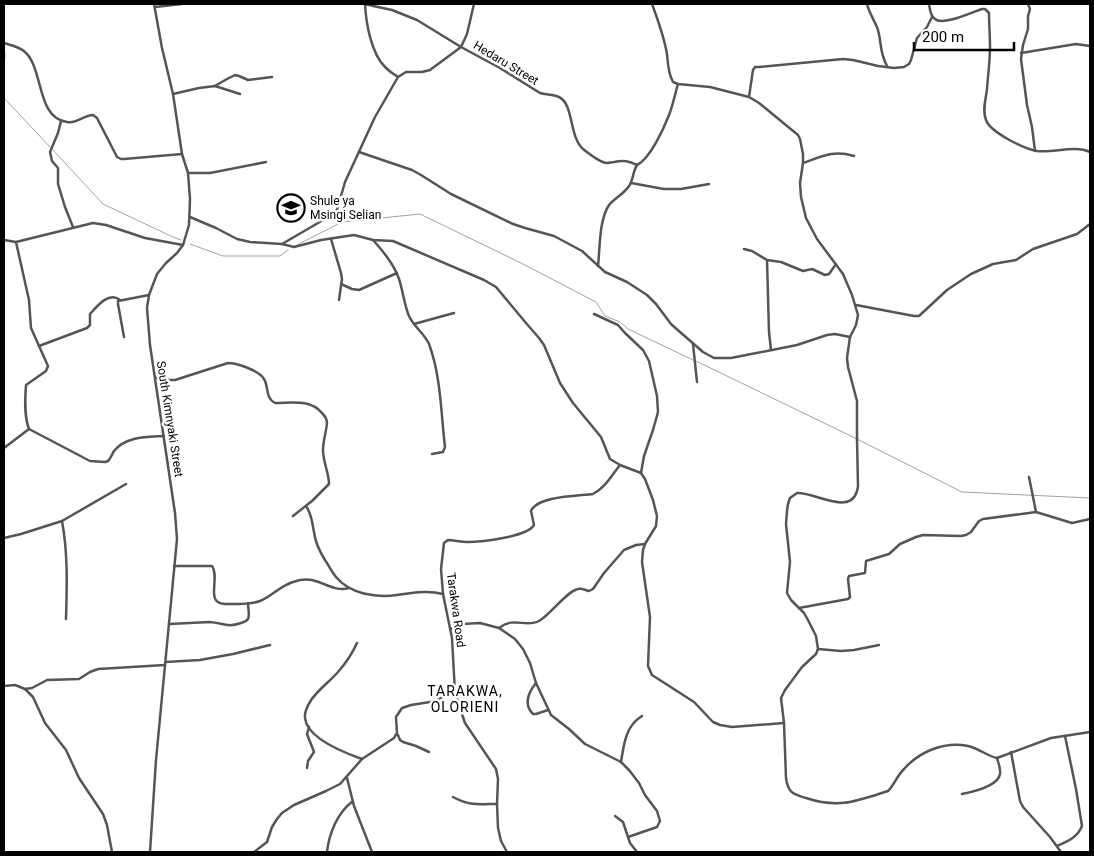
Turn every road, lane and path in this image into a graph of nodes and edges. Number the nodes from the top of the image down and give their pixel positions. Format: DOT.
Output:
graph roads {
  1 [pos="182,4"];
  2 [pos="364,4"];
  3 [pos="474,4"];
  4 [pos="652,4"];
  5 [pos="867,4"];
  6 [pos="929,4"];
  7 [pos="1028,4"];
  8 [pos="154,5"];
  9 [pos="932,17"];
  10 [pos="4,43"];
  11 [pos="1090,46"];
  12 [pos="461,47"];
  13 [pos="4,53"];
  14 [pos="1022,53"];
  15 [pos="4,58"];
  16 [pos="887,66"];
  17 [pos="272,77"];
  18 [pos="398,77"];
  19 [pos="678,84"];
  20 [pos="215,86"];
  21 [pos="173,94"];
  22 [pos="240,94"];
  23 [pos="749,97"];
  24 [pos="61,121"];
  25 [pos="1035,151"];
  26 [pos="359,152"];
  27 [pos="1090,152"];
  28 [pos="182,154"];
  29 [pos="854,156"];
  30 [pos="266,162"];
  31 [pos="803,163"];
  32 [pos="637,165"];
  33 [pos="188,173"];
  34 [pos="631,183"];
  35 [pos="709,184"];
  36 [pos="190,216"];
  37 [pos="1090,224"];
  38 [pos="73,227"];
  39 [pos="331,239"];
  40 [pos="4,240"];
  41 [pos="373,240"];
  42 [pos="16,242"];
  43 [pos="282,244"];
  44 [pos="183,245"];
  45 [pos="744,249"];
  46 [pos="767,260"];
  47 [pos="836,264"];
  48 [pos="598,266"];
  49 [pos="397,273"];
  50 [pos="341,284"];
  51 [pos="149,295"];
  52 [pos="120,300"];
  53 [pos="339,300"];
  54 [pos="856,305"];
  55 [pos="454,313"];
  56 [pos="594,314"];
  57 [pos="414,324"];
  58 [pos="124,337"];
  59 [pos="850,337"];
  60 [pos="693,344"];
  61 [pos="39,346"];
  62 [pos="771,350"];
  63 [pos="156,378"];
  64 [pos="697,382"];
  65 [pos="29,429"];
  66 [pos="164,436"];
  67 [pos="4,448"];
  68 [pos="432,454"];
  69 [pos="620,465"];
  70 [pos="641,473"];
  71 [pos="1028,477"];
  72 [pos="126,484"];
  73 [pos="306,505"];
  74 [pos="1036,512"];
  75 [pos="293,516"];
  76 [pos="1090,519"];
  77 [pos="62,521"];
  78 [pos="4,538"];
  79 [pos="645,544"];
  80 [pos="174,566"];
  81 [pos="349,588"];
  82 [pos="443,594"];
  83 [pos="248,603"];
  84 [pos="799,608"];
  85 [pos="66,619"];
  86 [pos="168,624"];
  87 [pos="499,628"];
  88 [pos="450,629"];
  89 [pos="356,643"];
  90 [pos="270,645"];
  91 [pos="879,645"];
  92 [pos="818,649"];
  93 [pos="166,664"];
  94 [pos="536,683"];
  95 [pos="4,686"];
  96 [pos="25,690"];
  97 [pos="455,693"];
  98 [pos="548,710"];
  99 [pos="642,716"];
  100 [pos="784,723"];
  101 [pos="309,727"];
  102 [pos="1090,732"];
  103 [pos="397,733"];
  104 [pos="1065,736"];
  105 [pos="429,752"];
  106 [pos="1011,752"];
  107 [pos="997,758"];
  108 [pos="362,759"];
  109 [pos="621,762"];
  110 [pos="308,768"];
  111 [pos="346,778"];
  112 [pos="962,794"];
  113 [pos="453,797"];
  114 [pos="352,801"];
  115 [pos="497,804"];
  116 [pos="615,816"];
  117 [pos="628,837"];
  118 [pos="1057,846"];
  119 [pos="112,852"];
  120 [pos="150,852"];
  121 [pos="254,852"];
  122 [pos="327,852"];
  123 [pos="372,852"];
  124 [pos="507,852"];
  125 [pos="638,852"];
  126 [pos="1061,852"];
  1 -- 8 [label="street"];
  2 -- 12 [label="street, Hedaru Street"];
  2 -- 18 [label="street"];
  3 -- 12 [label="street"];
  4 -- 19 [label="street"];
  5 -- 16 [label="street"];
  6 -- 9 [label="street"];
  7 -- 14 [label="street"];
  8 -- 21 [label="street, South Kimnyaki Street"];
  9 -- 16 [label="street"];
  9 -- 25 [label="street"];
  10 -- 24 [label="street"];
  11 -- 14 [label="street"];
  12 -- 18 [label="street"];
  12 -- 32 [label="street, Hedaru Street"];
  13 -- 15 [label="street"];
  14 -- 25 [label="street"];
  16 -- 23 [label="street"];
  17 -- 20 [label="street"];
  18 -- 26 [label="street"];
  19 -- 23 [label="street"];
  19 -- 32 [label="street"];
  20 -- 21 [label="street"];
  20 -- 22 [label="street"];
  21 -- 28 [label="street, South Kimnyaki Street"];
  23 -- 31 [label="street"];
  24 -- 28 [label="street"];
  24 -- 38 [label="street"];
  25 -- 27 [label="street"];
  26 -- 43 [label="street"];
  26 -- 48 [label="street"];
  28 -- 33 [label="street, South Kimnyaki Street"];
  29 -- 31 [label="street"];
  30 -- 33 [label="street"];
  31 -- 47 [label="street"];
  32 -- 34 [label="street"];
  33 -- 36 [label="street, South Kimnyaki Street"];
  34 -- 35 [label="street"];
  34 -- 48 [label="street"];
  36 -- 43 [label="street"];
  36 -- 44 [label="street, South Kimnyaki Street"];
  37 -- 54 [label="street"];
  38 -- 42 [label="street"];
  38 -- 44 [label="street"];
  39 -- 41 [label="street"];
  39 -- 43 [label="street"];
  39 -- 50 [label="street"];
  40 -- 42 [label="street"];
  41 -- 49 [label="street"];
  41 -- 69 [label="street"];
  42 -- 61 [label="street"];
  44 -- 51 [label="street, South Kimnyaki Street"];
  45 -- 46 [label="street"];
  46 -- 47 [label="street"];
  46 -- 62 [label="street"];
  47 -- 54 [label="street"];
  48 -- 60 [label="street"];
  49 -- 50 [label="street"];
  49 -- 57 [label="street"];
  50 -- 53 [label="street"];
  51 -- 52 [label="street"];
  51 -- 63 [label="street, South Kimnyaki Street"];
  52 -- 58 [label="street"];
  52 -- 61 [label="street"];
  54 -- 59 [label="street"];
  55 -- 57 [label="street"];
  56 -- 70 [label="street"];
  57 -- 68 [label="street"];
  59 -- 62 [label="street"];
  59 -- 84 [label="street"];
  60 -- 62 [label="street"];
  60 -- 64 [label="street"];
  61 -- 65 [label="street"];
  63 -- 66 [label="street, South Kimnyaki Street"];
  63 -- 73 [label="street"];
  65 -- 66 [label="street"];
  65 -- 67 [label="street"];
  66 -- 80 [label="street, South Kimnyaki Street"];
  69 -- 70 [label="street"];
  69 -- 82 [label="street, Tarakwa Road"];
  70 -- 79 [label="street"];
  71 -- 74 [label="street"];
  72 -- 77 [label="street"];
  73 -- 75 [label="street"];
  73 -- 81 [label="street"];
  74 -- 76 [label="street"];
  74 -- 84 [label="street"];
  77 -- 78 [label="street"];
  77 -- 85 [label="street"];
  79 -- 87 [label="street"];
  79 -- 100 [label="street"];
  80 -- 83 [label="street"];
  80 -- 86 [label="street, South Kimnyaki Street"];
  81 -- 82 [label="street"];
  81 -- 83 [label="street"];
  82 -- 88 [label="street, Tarakwa Road"];
  83 -- 86 [label="street"];
  84 -- 92 [label="street"];
  86 -- 93 [label="street, South Kimnyaki Street"];
  87 -- 88 [label="street"];
  87 -- 94 [label="street"];
  88 -- 97 [label="street, Tarakwa Road"];
  89 -- 101 [label="street"];
  90 -- 93 [label="street"];
  91 -- 92 [label="street"];
  92 -- 100 [label="street"];
  93 -- 96 [label="street"];
  93 -- 120 [label="street, South Kimnyaki Street"];
  94 -- 98 [label="street"];
  94 -- 98 [label="street"];
  95 -- 96 [label="street"];
  96 -- 119 [label="street"];
  97 -- 103 [label="street"];
  97 -- 115 [label="street, Tarakwa Road"];
  98 -- 109 [label="street"];
  99 -- 109 [label="street"];
  100 -- 107 [label="street"];
  101 -- 108 [label="street"];
  101 -- 110 [label="street"];
  102 -- 104 [label="street"];
  103 -- 105 [label="street"];
  103 -- 108 [label="street"];
  104 -- 106 [label="street"];
  104 -- 118 [label="street"];
  106 -- 107 [label="street"];
  106 -- 118 [label="street"];
  107 -- 112 [label="street"];
  108 -- 111 [label="street"];
  109 -- 117 [label="street"];
  111 -- 114 [label="street"];
  111 -- 121 [label="street"];
  113 -- 115 [label="street"];
  114 -- 122 [label="street"];
  114 -- 123 [label="street"];
  115 -- 124 [label="street, Tarakwa Road"];
  116 -- 117 [label="street"];
  117 -- 125 [label="street"];
  118 -- 126 [label="street"];
}
